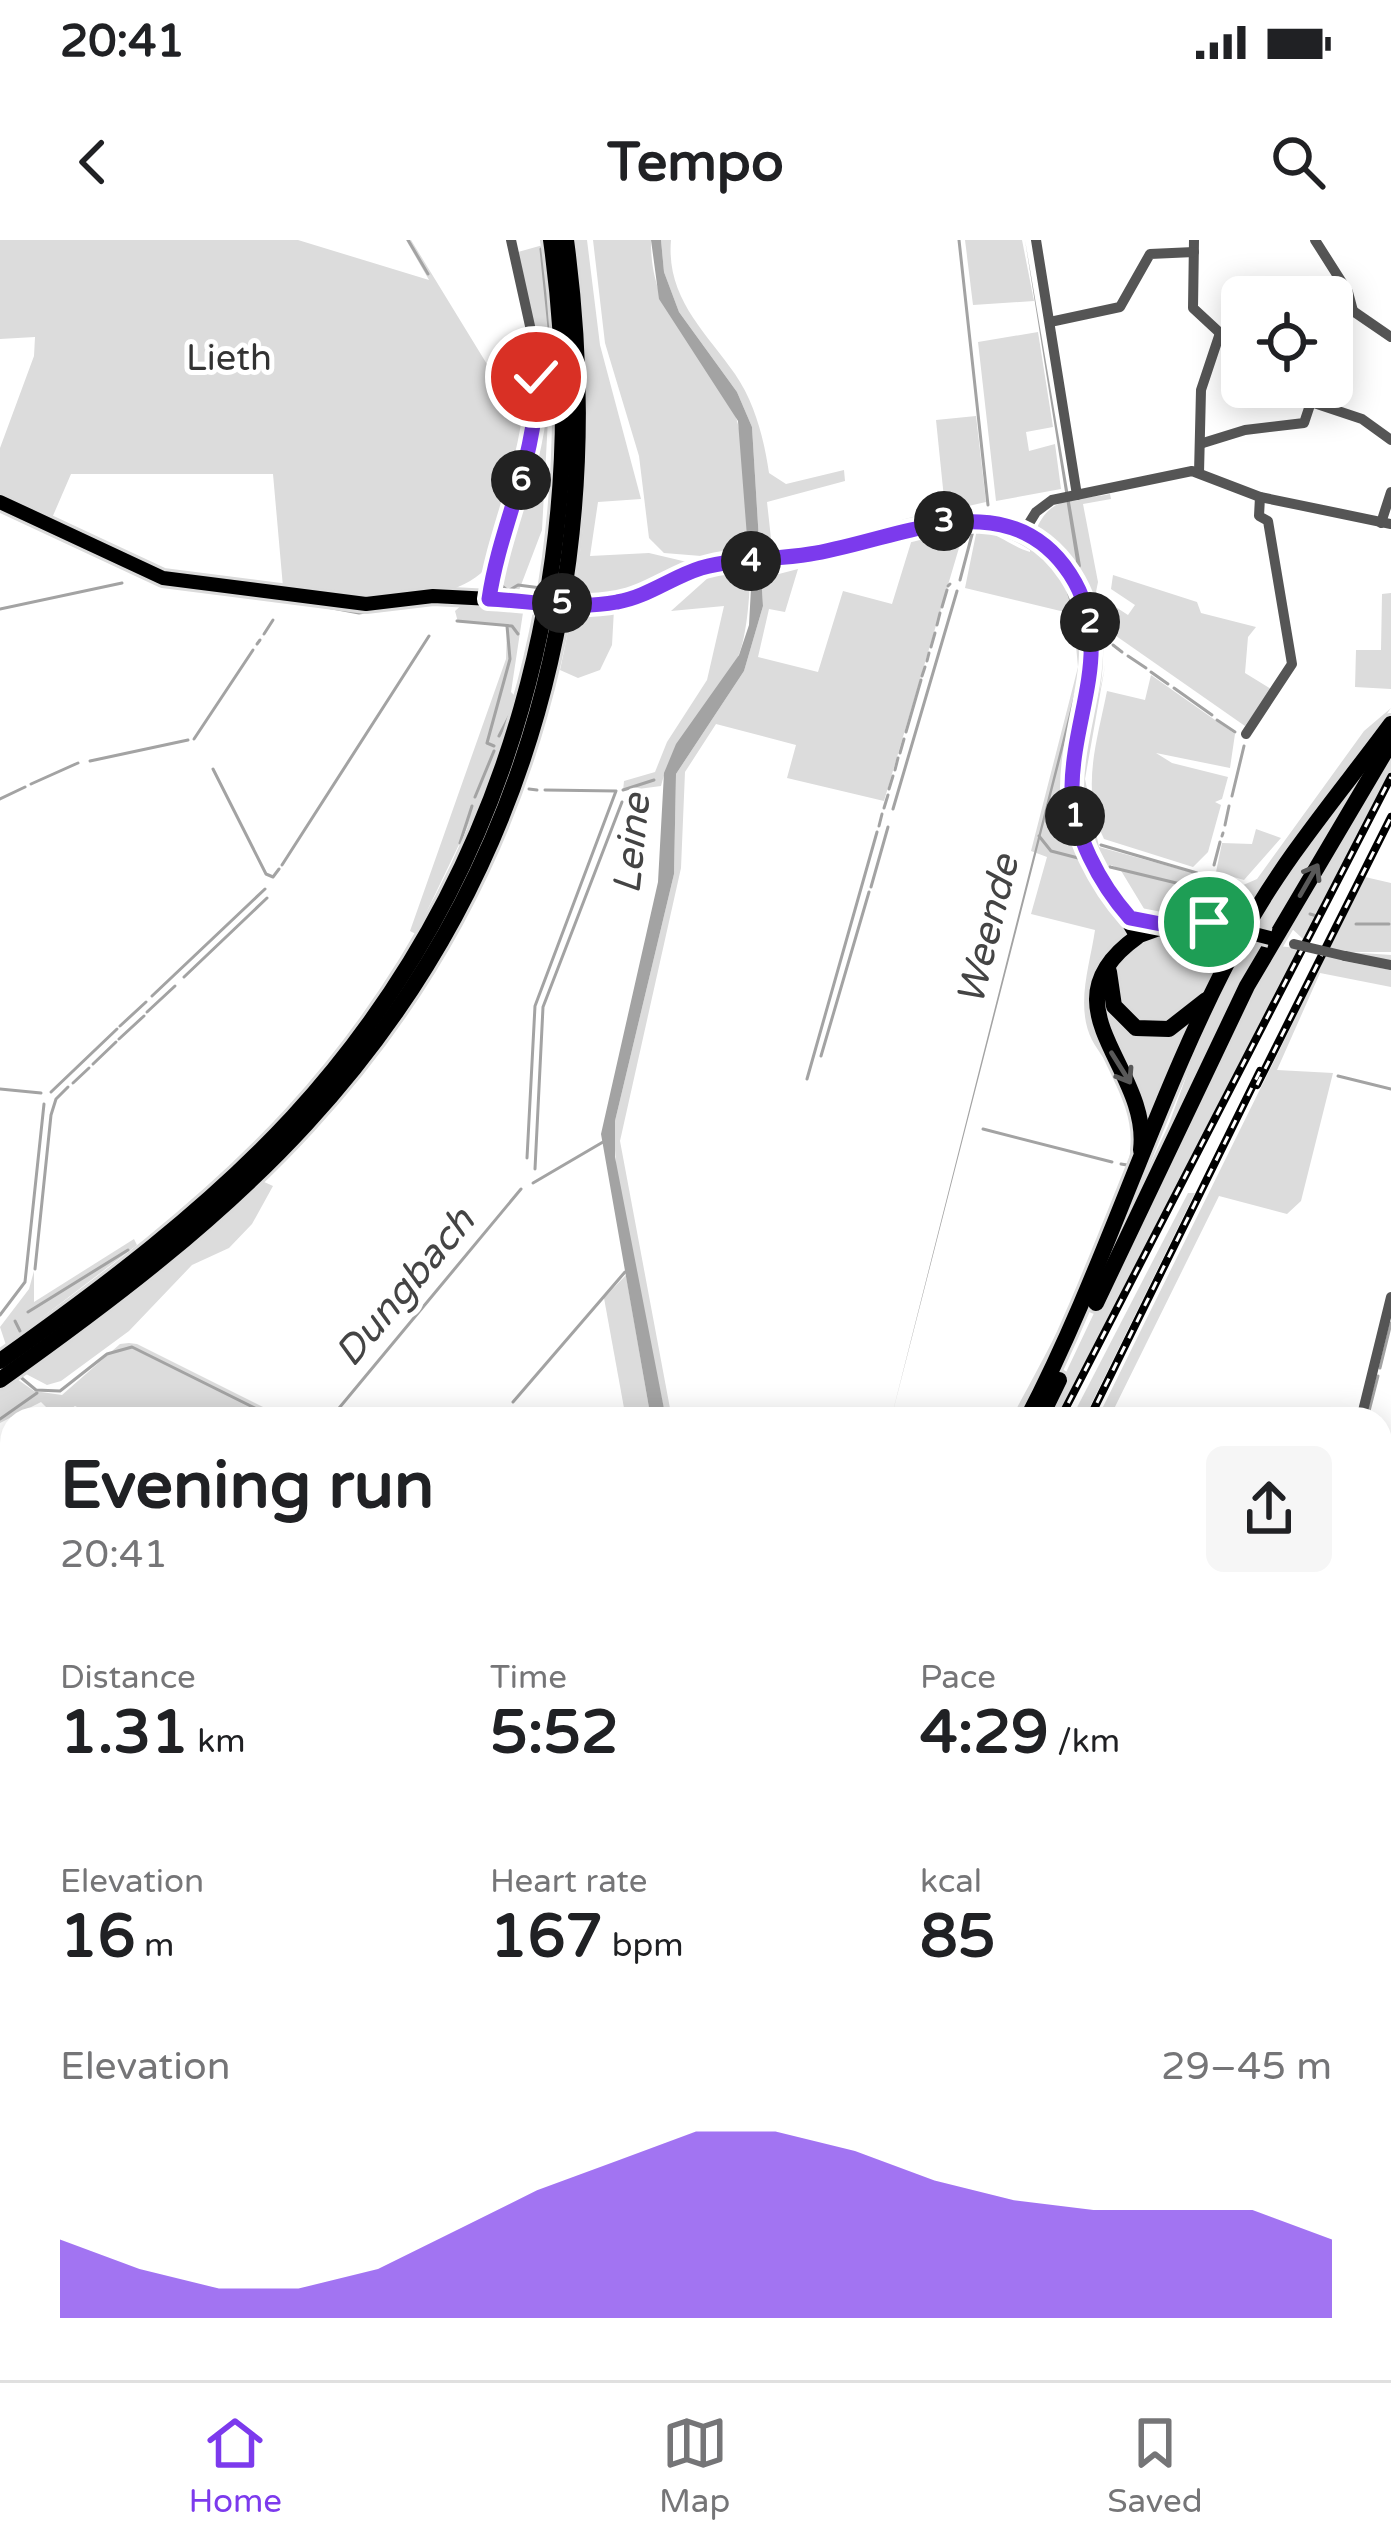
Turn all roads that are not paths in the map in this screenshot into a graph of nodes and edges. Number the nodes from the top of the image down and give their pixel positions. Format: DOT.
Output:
graph roads {
  1 [pos="512,240"];
  2 [pos="551,240"];
  3 [pos="566,240"];
  4 [pos="1036,240"];
  5 [pos="1316,240"];
  6 [pos="1194,246"];
  7 [pos="1338,276"];
  8 [pos="1353,310"];
  9 [pos="1050,322"];
  10 [pos="1220,334"];
  11 [pos="1391,338"];
  12 [pos="1308,408"];
  13 [pos="1329,408"];
  14 [pos="1391,440"];
  15 [pos="1203,443"];
  16 [pos="1199,473"];
  17 [pos="1391,492"];
  18 [pos="1070,496"];
  19 [pos="1260,497"];
  20 [pos="0,502"];
  21 [pos="1386,524"];
  22 [pos="1023,533"];
  23 [pos="489,599"];
  24 [pos="1391,724"];
  25 [pos="1246,734"];
  26 [pos="1391,741"];
  27 [pos="1128,915"];
  28 [pos="1166,925"];
  29 [pos="1139,937"];
  30 [pos="1272,938"];
  31 [pos="1109,965"];
  32 [pos="1391,965"];
  33 [pos="1215,991"];
  34 [pos="1191,1046"];
  35 [pos="1136,1174"];
  36 [pos="1109,1275"];
  37 [pos="1391,1297"];
  38 [pos="30,1349"];
  39 [pos="0,1361"];
  40 [pos="0,1380"];
  41 [pos="1033,1407"];
  42 [pos="1046,1407"];
  43 [pos="1364,1407"];
  1 -- 23 [label="street"];
  2 -- 38 [label="highway"];
  3 -- 38 [label="highway"];
  4 -- 9 [label="street"];
  5 -- 7 [label="street"];
  6 -- 9 [label="street"];
  6 -- 10 [label="street"];
  8 -- 11 [label="street"];
  9 -- 18 [label="street"];
  10 -- 15 [label="street"];
  12 -- 15 [label="street"];
  13 -- 14 [label="street"];
  15 -- 16 [label="street"];
  16 -- 18 [label="street"];
  16 -- 19 [label="street"];
  17 -- 21 [label="street"];
  18 -- 22 [label="street"];
  19 -- 21 [label="street"];
  19 -- 25 [label="street"];
  20 -- 23 [label="main road"];
  22 -- 23 [label="main road, bridge"];
  22 -- 27 [label="main road"];
  24 -- 33 [label="highway"];
  30 -- 26 [label="highway, one-way"];
  27 -- 28 [label="main road"];
  27 -- 29 [label="main road"];
  28 -- 29 [label="main road"];
  28 -- 30 [label="main road, bridge"];
  29 -- 31 [label="highway"];
  30 -- 32 [label="street, bridge"];
  30 -- 36 [label="highway"];
  31 -- 33 [label="highway"];
  31 -- 35 [label="highway, one-way"];
  33 -- 34 [label="highway"];
  34 -- 35 [label="highway"];
  34 -- 36 [label="highway"];
  35 -- 41 [label="highway"];
  36 -- 42 [label="highway"];
  37 -- 43 [label="street"];
  38 -- 39 [label="highway"];
  38 -- 40 [label="highway"];
}
